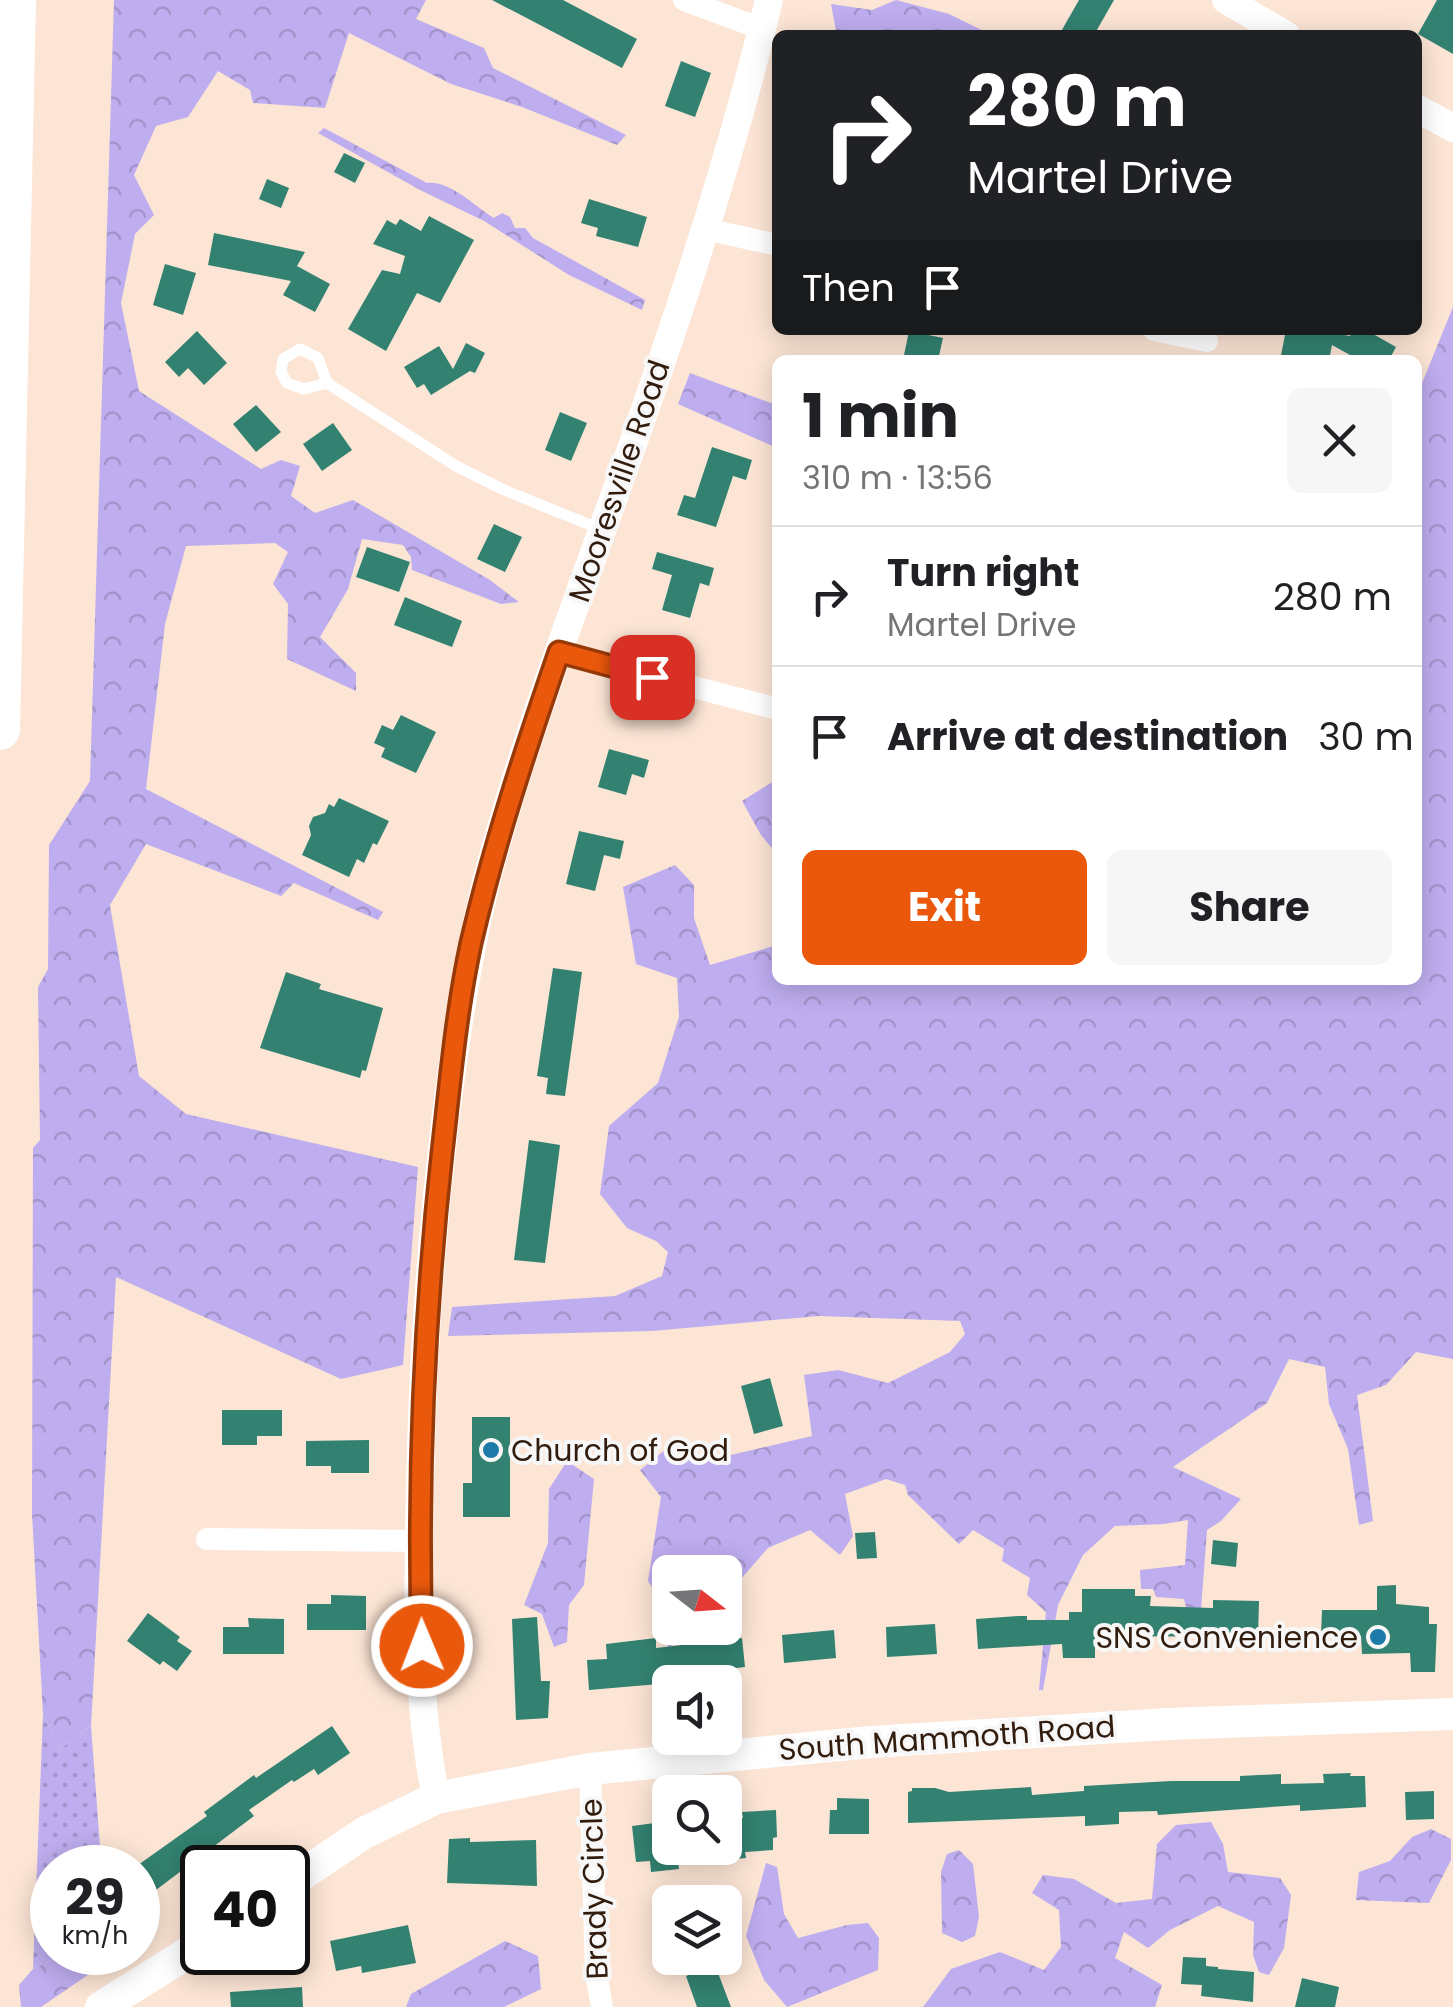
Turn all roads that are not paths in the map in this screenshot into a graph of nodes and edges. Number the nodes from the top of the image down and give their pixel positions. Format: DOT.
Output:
graph roads {
  1 [pos="16,0"];
  2 [pos="684,0"];
  3 [pos="769,0"];
  4 [pos="1226,0"];
  5 [pos="762,29"];
  6 [pos="1277,30"];
  7 [pos="1422,111"];
  8 [pos="1453,128"];
  9 [pos="705,229"];
  10 [pos="772,244"];
  11 [pos="1178,335"];
  12 [pos="1207,341"];
  13 [pos="326,383"];
  14 [pos="602,530"];
  15 [pos="559,652"];
  16 [pos="772,707"];
  17 [pos="0,730"];
  18 [pos="207,1539"];
  19 [pos="419,1541"];
  20 [pos="1453,1714"];
  21 [pos="590,1770"];
  22 [pos="436,1798"];
  23 [pos="310,1869"];
  24 [pos="180,1958"];
  25 [pos="101,2007"];
  26 [pos="602,2007"];
  1 -- 17 [label="highway"];
  2 -- 5 [label="street"];
  3 -- 5 [label="street, Mooresville Road"];
  4 -- 6 [label="street"];
  5 -- 9 [label="street, Mooresville Road"];
  7 -- 8 [label="street"];
  9 -- 10 [label="street"];
  9 -- 14 [label="street, Mooresville Road"];
  11 -- 12 [label="street"];
  13 -- 14 [label="lane"];
  14 -- 15 [label="street, Mooresville Road"];
  15 -- 16 [label="street"];
  15 -- 19 [label="street, Mooresville Road"];
  18 -- 19 [label="street"];
  19 -- 22 [label="street, Mooresville Road"];
  20 -- 21 [label="main road, South Mammoth Road"];
  21 -- 22 [label="main road, South Mammoth Road"];
  21 -- 26 [label="street, Brady Circle"];
  22 -- 23 [label="main road, South Mammoth Road"];
  24 -- 25 [label="main road"];
}
